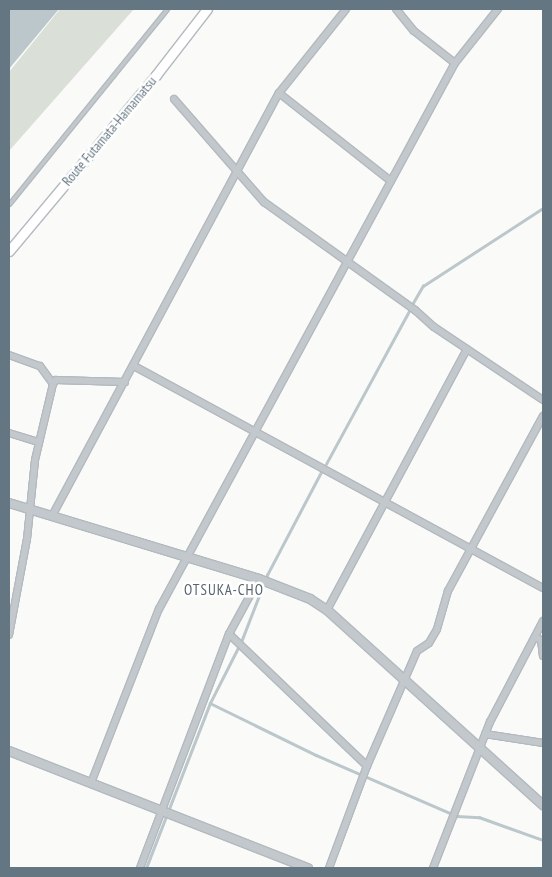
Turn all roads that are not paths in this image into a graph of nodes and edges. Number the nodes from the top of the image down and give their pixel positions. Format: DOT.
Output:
graph roads {
  1 [pos="167,9"];
  2 [pos="207,9"];
  3 [pos="346,9"];
  4 [pos="396,9"];
  5 [pos="498,9"];
  6 [pos="456,63"];
  7 [pos="279,93"];
  8 [pos="174,99"];
  9 [pos="238,171"];
  10 [pos="390,181"];
  11 [pos="9,204"];
  12 [pos="9,251"];
  13 [pos="347,260"];
  14 [pos="468,349"];
  15 [pos="9,355"];
  16 [pos="134,366"];
  17 [pos="125,382"];
  18 [pos="53,384"];
  19 [pos="543,400"];
  20 [pos="543,416"];
  21 [pos="256,432"];
  22 [pos="9,433"];
  23 [pos="39,442"];
  24 [pos="384,502"];
  25 [pos="9,503"];
  26 [pos="28,509"];
  27 [pos="52,516"];
  28 [pos="471,548"];
  29 [pos="187,557"];
  30 [pos="259,579"];
  31 [pos="543,588"];
  32 [pos="327,610"];
  33 [pos="543,621"];
  34 [pos="229,634"];
  35 [pos="9,635"];
  36 [pos="535,636"];
  37 [pos="543,656"];
  38 [pos="404,679"];
  39 [pos="485,734"];
  40 [pos="543,743"];
  41 [pos="480,748"];
  42 [pos="9,751"];
  43 [pos="367,766"];
  44 [pos="91,783"];
  45 [pos="543,806"];
  46 [pos="163,811"];
  47 [pos="140,868"];
  48 [pos="308,868"];
  49 [pos="329,868"];
  50 [pos="433,868"];
  1 -- 11 [label="lane"];
  2 -- 12 [label="main road, Route Futamata-Hamamatsu"];
  3 -- 7 [label="street"];
  4 -- 6 [label="street"];
  5 -- 6 [label="street"];
  6 -- 10 [label="street"];
  7 -- 9 [label="street"];
  7 -- 10 [label="street"];
  8 -- 9 [label="street"];
  9 -- 13 [label="street"];
  9 -- 16 [label="street"];
  10 -- 13 [label="street"];
  13 -- 14 [label="street"];
  13 -- 21 [label="street"];
  14 -- 19 [label="street"];
  14 -- 24 [label="street"];
  15 -- 18 [label="street"];
  16 -- 17 [label="street"];
  16 -- 21 [label="street"];
  17 -- 18 [label="street"];
  17 -- 27 [label="street"];
  18 -- 23 [label="street"];
  20 -- 28 [label="street"];
  21 -- 24 [label="street"];
  21 -- 29 [label="street"];
  22 -- 23 [label="street"];
  23 -- 26 [label="street"];
  24 -- 28 [label="street"];
  24 -- 32 [label="street"];
  25 -- 26 [label="street"];
  26 -- 27 [label="street"];
  26 -- 35 [label="street"];
  27 -- 29 [label="street"];
  28 -- 31 [label="street"];
  28 -- 38 [label="street"];
  29 -- 30 [label="street"];
  29 -- 44 [label="street"];
  30 -- 32 [label="street"];
  30 -- 34 [label="street"];
  32 -- 38 [label="street"];
  33 -- 36 [label="street"];
  34 -- 43 [label="street"];
  34 -- 46 [label="street"];
  36 -- 37 [label="street"];
  36 -- 39 [label="street"];
  38 -- 41 [label="street"];
  38 -- 43 [label="street"];
  39 -- 40 [label="street"];
  39 -- 41 [label="street"];
  41 -- 45 [label="street"];
  41 -- 50 [label="street"];
  42 -- 44 [label="street"];
  43 -- 49 [label="street"];
  44 -- 46 [label="street"];
  46 -- 47 [label="street"];
  46 -- 48 [label="street"];
}
